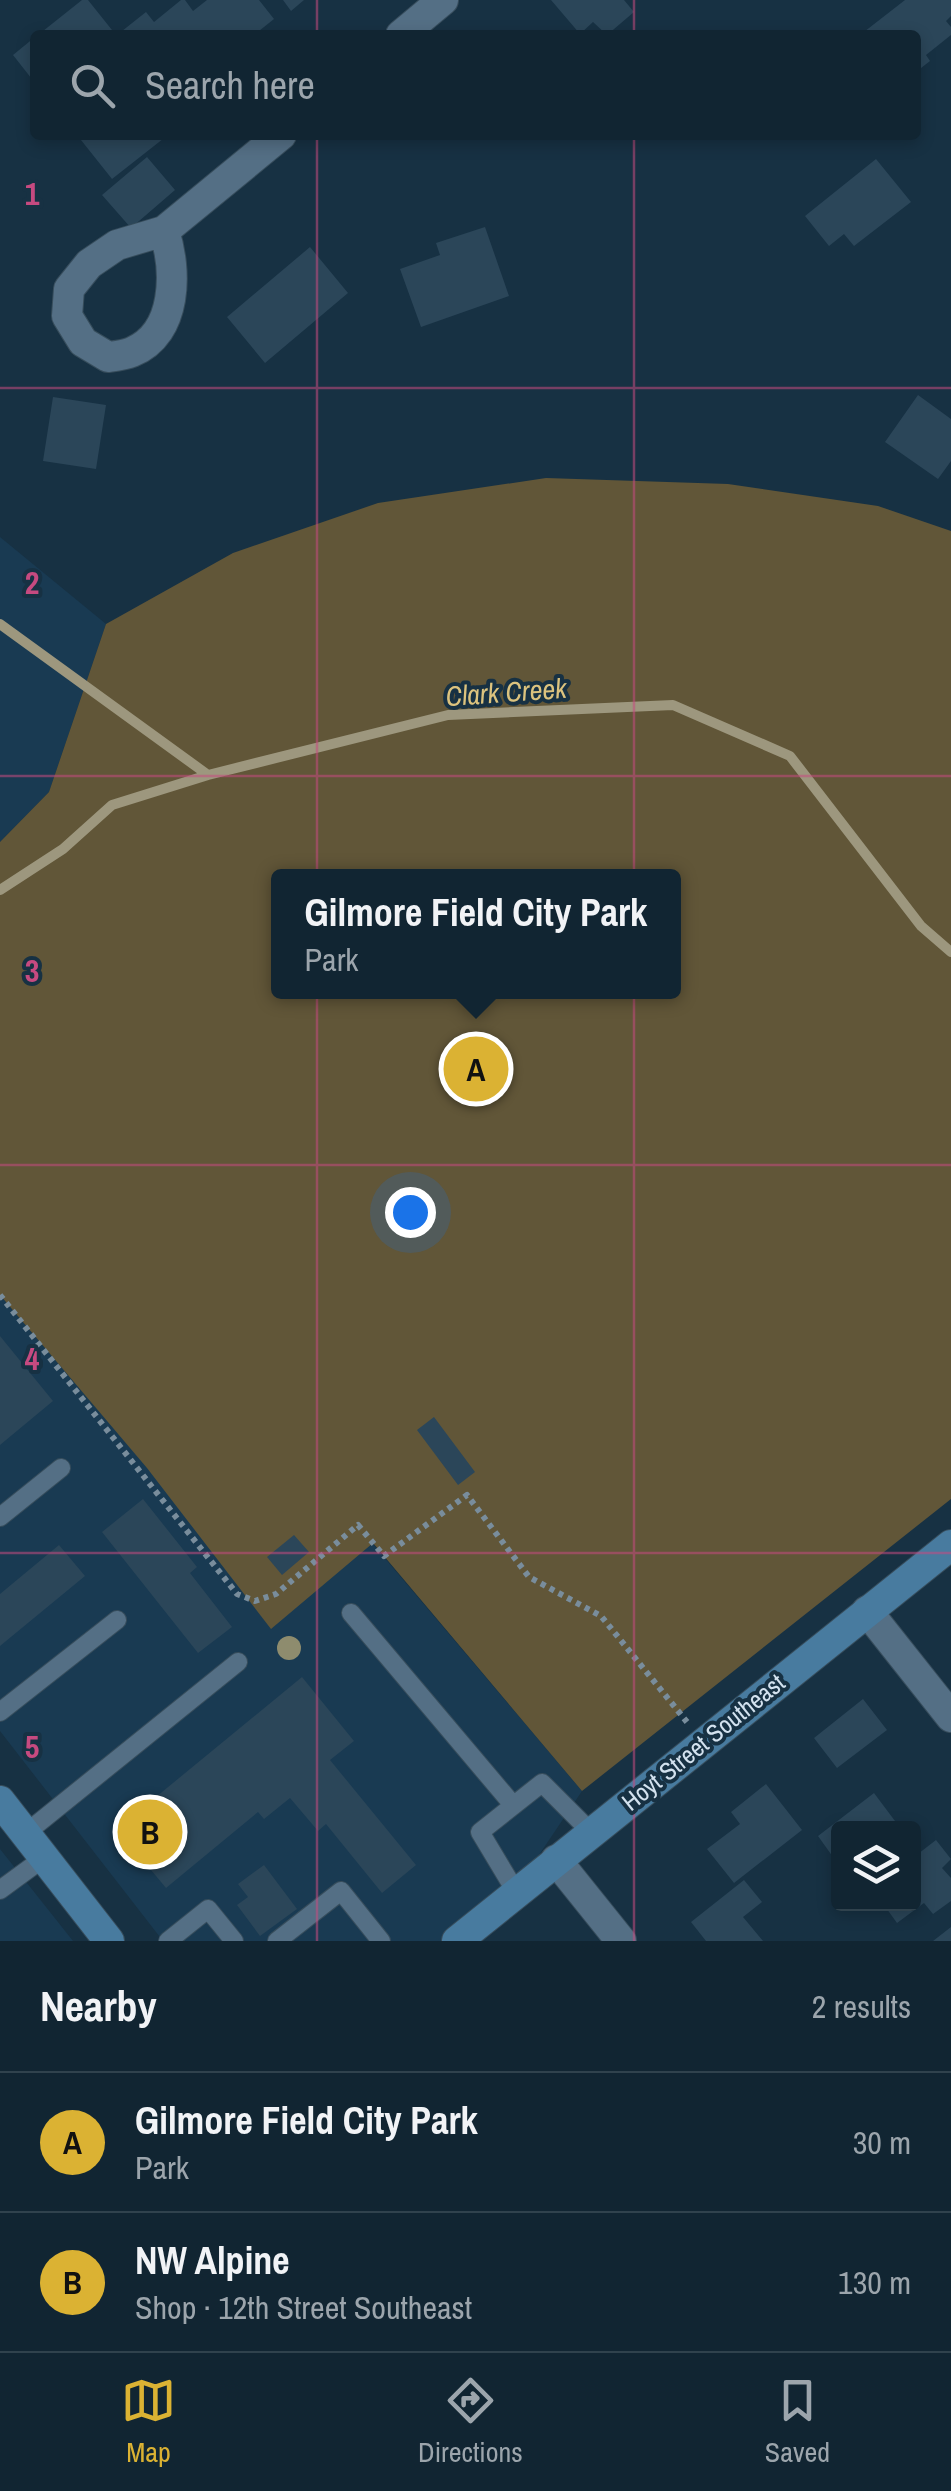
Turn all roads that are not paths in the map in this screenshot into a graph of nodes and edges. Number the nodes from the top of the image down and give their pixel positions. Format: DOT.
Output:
graph roads {
  1 [pos="442,0"];
  2 [pos="406,30"];
  3 [pos="275,140"];
  4 [pos="164,231"];
  5 [pos="61,1468"];
  6 [pos="0,1517"];
  7 [pos="951,1545"];
  8 [pos="867,1611"];
  9 [pos="351,1614"];
  10 [pos="116,1620"];
  11 [pos="238,1662"];
  12 [pos="0,1712"];
  13 [pos="951,1717"];
  14 [pos="0,1801"];
  15 [pos="513,1806"];
  16 [pos="591,1832"];
  17 [pos="35,1845"];
  18 [pos="556,1860"];
  19 [pos="0,1890"];
  20 [pos="516,1892"];
  21 [pos="110,1941"];
  22 [pos="168,1941"];
  23 [pos="234,1941"];
  24 [pos="277,1941"];
  25 [pos="381,1941"];
  26 [pos="456,1941"];
  27 [pos="622,1941"];
  1 -- 2 [label="street"];
  3 -- 4 [label="street"];
  5 -- 6 [label="lane"];
  7 -- 8 [label="street, Hoyt Street Southeast"];
  8 -- 13 [label="street"];
  8 -- 16 [label="street, Hoyt Street Southeast"];
  9 -- 15 [label="lane"];
  10 -- 12 [label="lane"];
  11 -- 17 [label="lane"];
  14 -- 17 [label="street"];
  15 -- 16 [label="lane"];
  15 -- 20 [label="lane"];
  16 -- 18 [label="street, Hoyt Street Southeast"];
  17 -- 19 [label="lane"];
  17 -- 21 [label="street"];
  18 -- 20 [label="street, Hoyt Street Southeast"];
  18 -- 27 [label="street"];
  20 -- 26 [label="street, Hoyt Street Southeast"];
  22 -- 23 [label="lane"];
  24 -- 25 [label="lane"];
}
